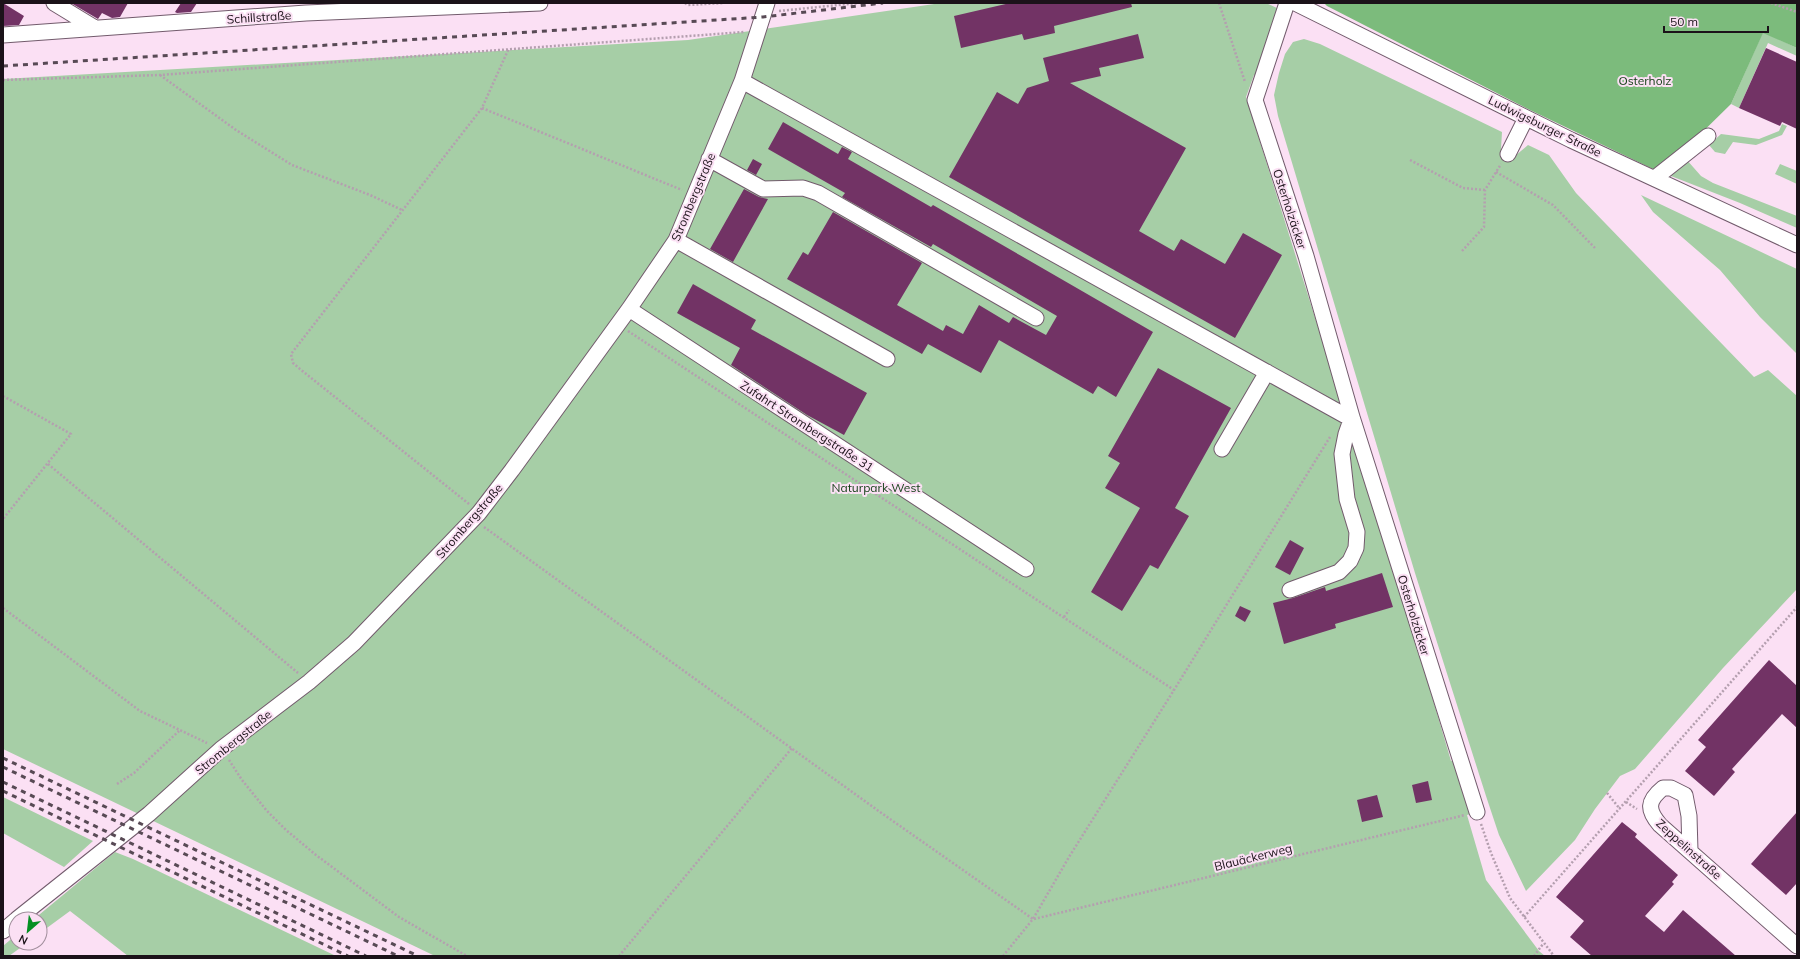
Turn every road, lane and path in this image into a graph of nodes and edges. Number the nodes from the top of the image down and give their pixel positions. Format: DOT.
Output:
graph roads {
  1 [pos="54,3"];
  2 [pos="290,3"];
  3 [pos="540,3"];
  4 [pos="685,3"];
  5 [pos="723,3"];
  6 [pos="858,3"];
  7 [pos="1219,3"];
  8 [pos="1287,3"];
  9 [pos="1295,3"];
  10 [pos="1771,3"];
  11 [pos="766,8"];
  12 [pos="1797,12"];
  13 [pos="306,13"];
  14 [pos="95,28"];
  15 [pos="759,31"];
  16 [pos="3,35"];
  17 [pos="509,48"];
  18 [pos="160,75"];
  19 [pos="3,80"];
  20 [pos="742,81"];
  21 [pos="1255,100"];
  22 [pos="482,108"];
  23 [pos="1526,118"];
  24 [pos="1708,136"];
  25 [pos="1508,154"];
  26 [pos="709,159"];
  27 [pos="1410,160"];
  28 [pos="1496,172"];
  29 [pos="1655,178"];
  30 [pos="1485,190"];
  31 [pos="694,194"];
  32 [pos="402,210"];
  33 [pos="676,240"];
  34 [pos="1797,245"];
  35 [pos="1596,248"];
  36 [pos="1462,251"];
  37 [pos="629,309"];
  38 [pos="1036,318"];
  39 [pos="618,325"];
  40 [pos="888,359"];
  41 [pos="1267,372"];
  42 [pos="3,396"];
  43 [pos="1352,417"];
  44 [pos="1331,435"];
  45 [pos="1222,449"];
  46 [pos="48,464"];
  47 [pos="476,516"];
  48 [pos="3,519"];
  49 [pos="1026,569"];
  50 [pos="1290,590"];
  51 [pos="3,608"];
  52 [pos="1797,608"];
  53 [pos="1068,610"];
  54 [pos="1064,617"];
  55 [pos="309,682"];
  56 [pos="1174,690"];
  57 [pos="179,731"];
  58 [pos="792,748"];
  59 [pos="221,749"];
  60 [pos="117,784"];
  61 [pos="1607,793"];
  62 [pos="1620,809"];
  63 [pos="1477,812"];
  64 [pos="1690,851"];
  65 [pos="26,911"];
  66 [pos="1524,917"];
  67 [pos="1033,919"];
  68 [pos="1543,944"];
  69 [pos="1797,946"];
  70 [pos="467,956"];
  71 [pos="619,956"];
  72 [pos="1003,956"];
  73 [pos="1534,956"];
  74 [pos="1554,956"];
  1 -- 14 [label="street"];
  2 -- 13 [label="street"];
  3 -- 13 [label="street, Schillstraße"];
  4 -- 5 [label="path"];
  6 -- 11 [label="path"];
  7 -- 21 [label="path"];
  8 -- 21 [label="street"];
  9 -- 23 [label="street, Ludwigsburger Straße"];
  10 -- 12 [label="path"];
  11 -- 15 [label="street, Strombergstraße"];
  13 -- 14 [label="street, Schillstraße"];
  14 -- 16 [label="street, Schillstraße"];
  15 -- 17 [label="path"];
  15 -- 20 [label="street, Strombergstraße"];
  17 -- 18 [label="path"];
  17 -- 22 [label="path"];
  18 -- 19 [label="path"];
  18 -- 32 [label="path"];
  20 -- 26 [label="street, Strombergstraße"];
  20 -- 41 [label="street"];
  21 -- 43 [label="street, Osterholzäcker"];
  22 -- 31 [label="path"];
  22 -- 32 [label="path"];
  23 -- 25 [label="street"];
  23 -- 29 [label="street, Ludwigsburger Straße"];
  24 -- 29 [label="street"];
  25 -- 28 [label="path"];
  26 -- 31 [label="street, Strombergstraße"];
  26 -- 38 [label="street"];
  27 -- 30 [label="path"];
  28 -- 30 [label="path"];
  28 -- 35 [label="path"];
  29 -- 34 [label="street, Ludwigsburger Straße"];
  30 -- 36 [label="path"];
  31 -- 33 [label="street, Strombergstraße"];
  32 -- 47 [label="path"];
  33 -- 37 [label="street, Strombergstraße"];
  33 -- 40 [label="street"];
  37 -- 39 [label="street, Strombergstraße"];
  37 -- 49 [label="street, Zufahrt Strombergstraße 31"];
  39 -- 47 [label="street, Strombergstraße"];
  39 -- 54 [label="path"];
  41 -- 43 [label="street"];
  41 -- 45 [label="street"];
  42 -- 46 [label="path"];
  43 -- 50 [label="street"];
  43 -- 63 [label="street, Osterholzäcker"];
  44 -- 56 [label="path"];
  46 -- 48 [label="path"];
  46 -- 55 [label="path"];
  47 -- 55 [label="street, Strombergstraße"];
  47 -- 58 [label="path"];
  51 -- 57 [label="path"];
  52 -- 62 [label="path"];
  53 -- 54 [label="path"];
  54 -- 56 [label="path"];
  55 -- 59 [label="street, Strombergstraße"];
  56 -- 67 [label="path"];
  57 -- 59 [label="path"];
  57 -- 60 [label="path"];
  58 -- 67 [label="path"];
  58 -- 71 [label="path"];
  59 -- 65 [label="street, Strombergstraße"];
  59 -- 70 [label="path"];
  61 -- 62 [label="path"];
  62 -- 66 [label="path"];
  63 -- 66 [label="path"];
  63 -- 67 [label="path, Blauäckerweg"];
  64 -- 64 [label="street, Zeppelinstraße"];
  64 -- 69 [label="street, Zeppelinstraße"];
  66 -- 68 [label="path"];
  67 -- 72 [label="path"];
  68 -- 73 [label="path"];
  68 -- 74 [label="path"];
}
